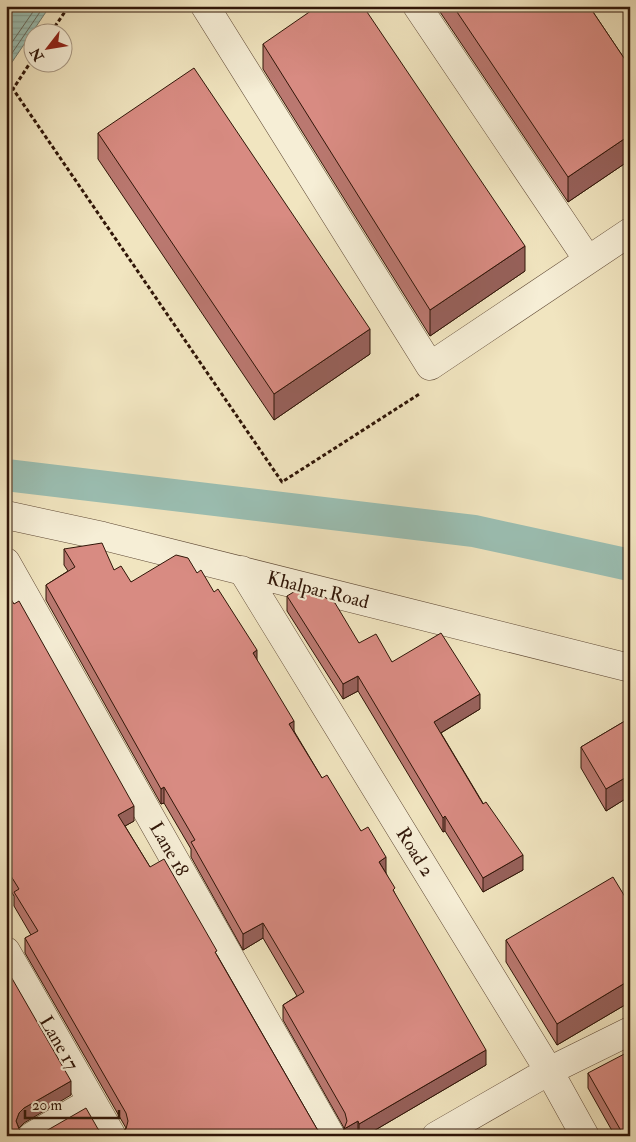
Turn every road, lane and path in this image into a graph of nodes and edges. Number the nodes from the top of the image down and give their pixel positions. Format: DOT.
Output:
graph roads {
  1 [pos="69,6"];
  2 [pos="205,6"];
  3 [pos="416,6"];
  4 [pos="58,22"];
  5 [pos="24,72"];
  6 [pos="630,232"];
  7 [pos="588,260"];
  8 [pos="423,391"];
  9 [pos="6,515"];
  10 [pos="6,562"];
  11 [pos="242,570"];
  12 [pos="630,668"];
  13 [pos="6,951"];
  14 [pos="630,1031"];
  15 [pos="549,1071"];
  16 [pos="92,1101"];
  17 [pos="32,1136"];
  18 [pos="112,1136"];
  19 [pos="332,1136"];
  20 [pos="436,1136"];
  21 [pos="585,1136"];
  1 -- 4 [label="path"];
  2 -- 7 [label="street"];
  3 -- 7 [label="street"];
  5 -- 8 [label="path"];
  6 -- 7 [label="street"];
  9 -- 11 [label="street, Khalpar Road"];
  10 -- 19 [label="street, Lane 18"];
  11 -- 12 [label="street, Khalpar Road"];
  11 -- 15 [label="street, Road 2"];
  13 -- 16 [label="street, Lane 17"];
  14 -- 15 [label="street"];
  15 -- 20 [label="street"];
  15 -- 21 [label="street, Road 2"];
  16 -- 17 [label="street"];
  16 -- 18 [label="street, Lane 17"];
}
